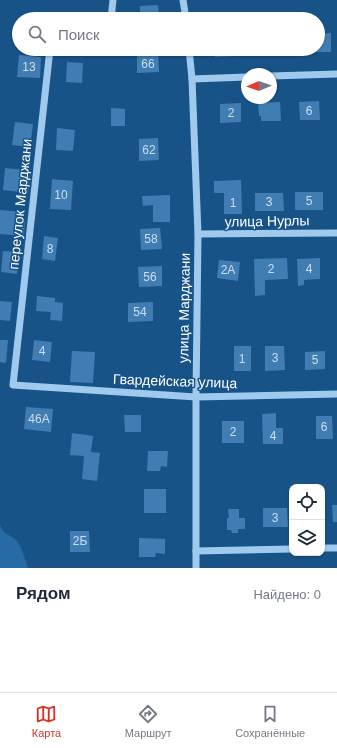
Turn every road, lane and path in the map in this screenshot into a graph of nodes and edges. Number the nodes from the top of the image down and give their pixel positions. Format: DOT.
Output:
graph roads {
  1 [pos="112,0"];
  2 [pos="184,0"];
  3 [pos="111,12"];
  4 [pos="185,12"];
  5 [pos="49,56"];
  6 [pos="190,56"];
  7 [pos="337,74"];
  8 [pos="277,76"];
  9 [pos="241,77"];
  10 [pos="192,79"];
  11 [pos="337,233"];
  12 [pos="198,234"];
  13 [pos="13,385"];
  14 [pos="337,394"];
  15 [pos="196,397"];
  16 [pos="325,548"];
  17 [pos="337,548"];
  18 [pos="289,549"];
  19 [pos="196,551"];
  20 [pos="196,568"];
  1 -- 3 [label="street"];
  2 -- 4 [label="street"];
  5 -- 13 [label="street, переулок Марджани"];
  6 -- 10 [label="street, улица Марджани"];
  7 -- 8 [label="street"];
  9 -- 10 [label="street"];
  10 -- 12 [label="street, улица Марджани"];
  11 -- 12 [label="street, улица Нурлы"];
  12 -- 15 [label="street, улица Марджани"];
  13 -- 15 [label="street, Гвардейская улица"];
  14 -- 15 [label="street, Гвардейская улица"];
  15 -- 19 [label="street, улица Марджани"];
  16 -- 17 [label="street"];
  18 -- 19 [label="street"];
  19 -- 20 [label="street, улица Марджани"];
}
